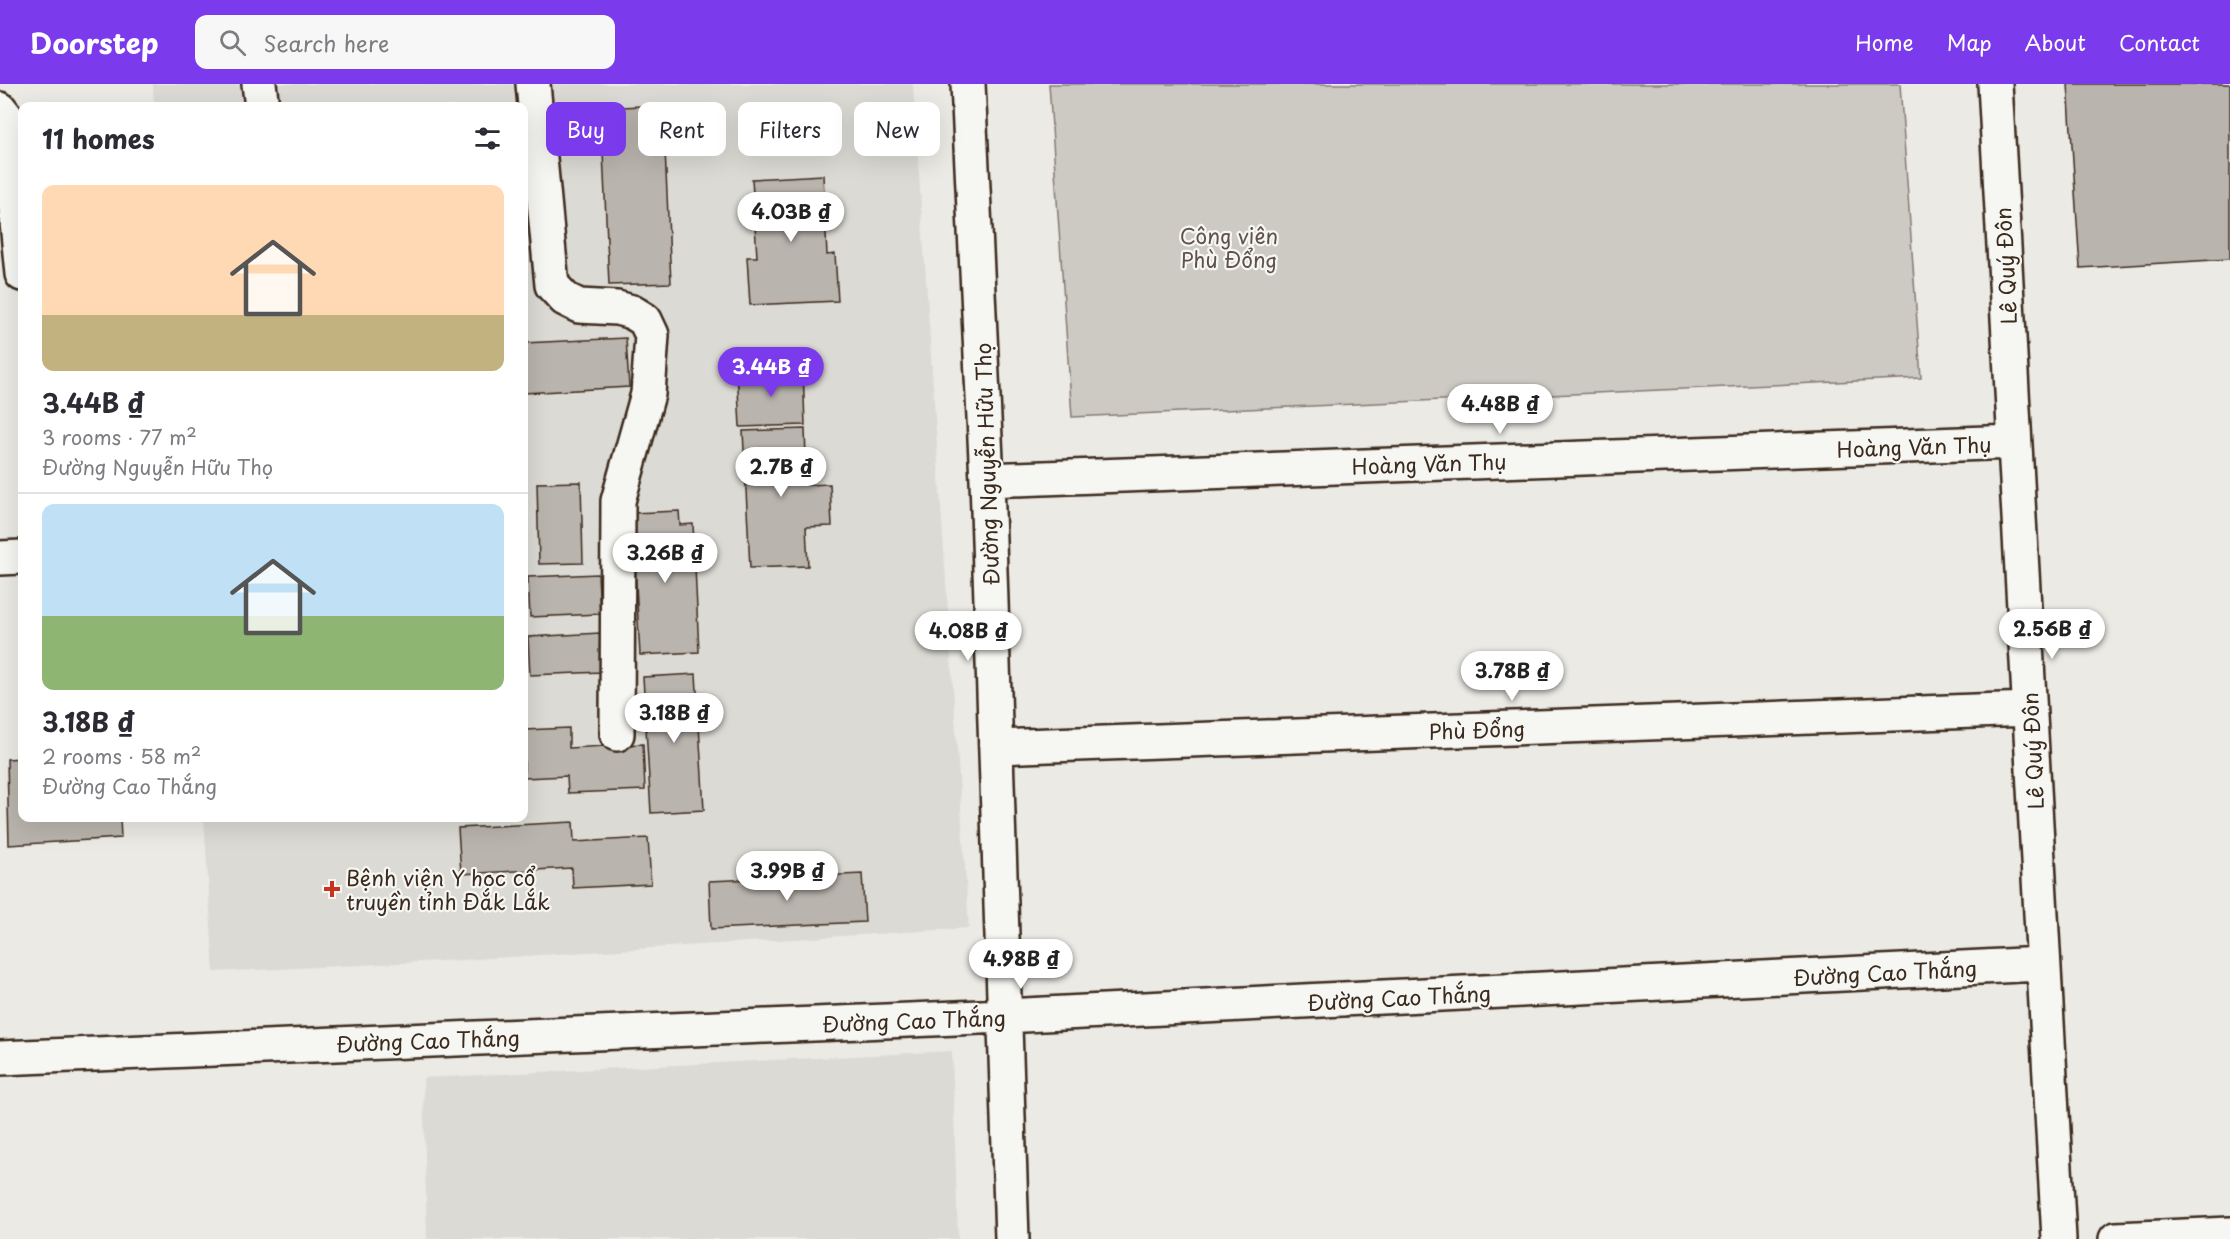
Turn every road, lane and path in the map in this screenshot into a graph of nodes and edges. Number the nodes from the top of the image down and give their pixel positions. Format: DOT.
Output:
graph roads {
  1 [pos="259,84"];
  2 [pos="533,84"];
  3 [pos="968,84"];
  4 [pos="1995,84"];
  5 [pos="261,102"];
  6 [pos="0,109"];
  7 [pos="18,232"];
  8 [pos="2014,442"];
  9 [pos="987,480"];
  10 [pos="18,557"];
  11 [pos="0,558"];
  12 [pos="2029,709"];
  13 [pos="617,734"];
  14 [pos="997,747"];
  15 [pos="2043,964"];
  16 [pos="1004,1016"];
  17 [pos="0,1058"];
  18 [pos="2230,1234"];
  19 [pos="1012,1239"];
  20 [pos="2059,1239"];
  21 [pos="2116,1239"];
  1 -- 5 [label="street"];
  2 -- 13 [label="street"];
  3 -- 9 [label="street, Đường Nguyễn Hữu Thọ"];
  4 -- 8 [label="street, Lê Quý Đôn"];
  6 -- 7 [label="street"];
  8 -- 9 [label="street, Hoàng Văn Thụ"];
  8 -- 12 [label="street, Lê Quý Đôn"];
  9 -- 14 [label="street, Đường Nguyễn Hữu Thọ"];
  10 -- 11 [label="street"];
  12 -- 14 [label="street, Phù Đổng"];
  12 -- 15 [label="street, Lê Quý Đôn"];
  14 -- 16 [label="street, Đường Nguyễn Hữu Thọ"];
  15 -- 16 [label="street, Đường Cao Thắng"];
  15 -- 20 [label="street, Lê Quý Đôn"];
  16 -- 17 [label="street, Đường Cao Thắng"];
  16 -- 19 [label="street, Đường Nguyễn Hữu Thọ"];
  18 -- 21 [label="street"];
}
